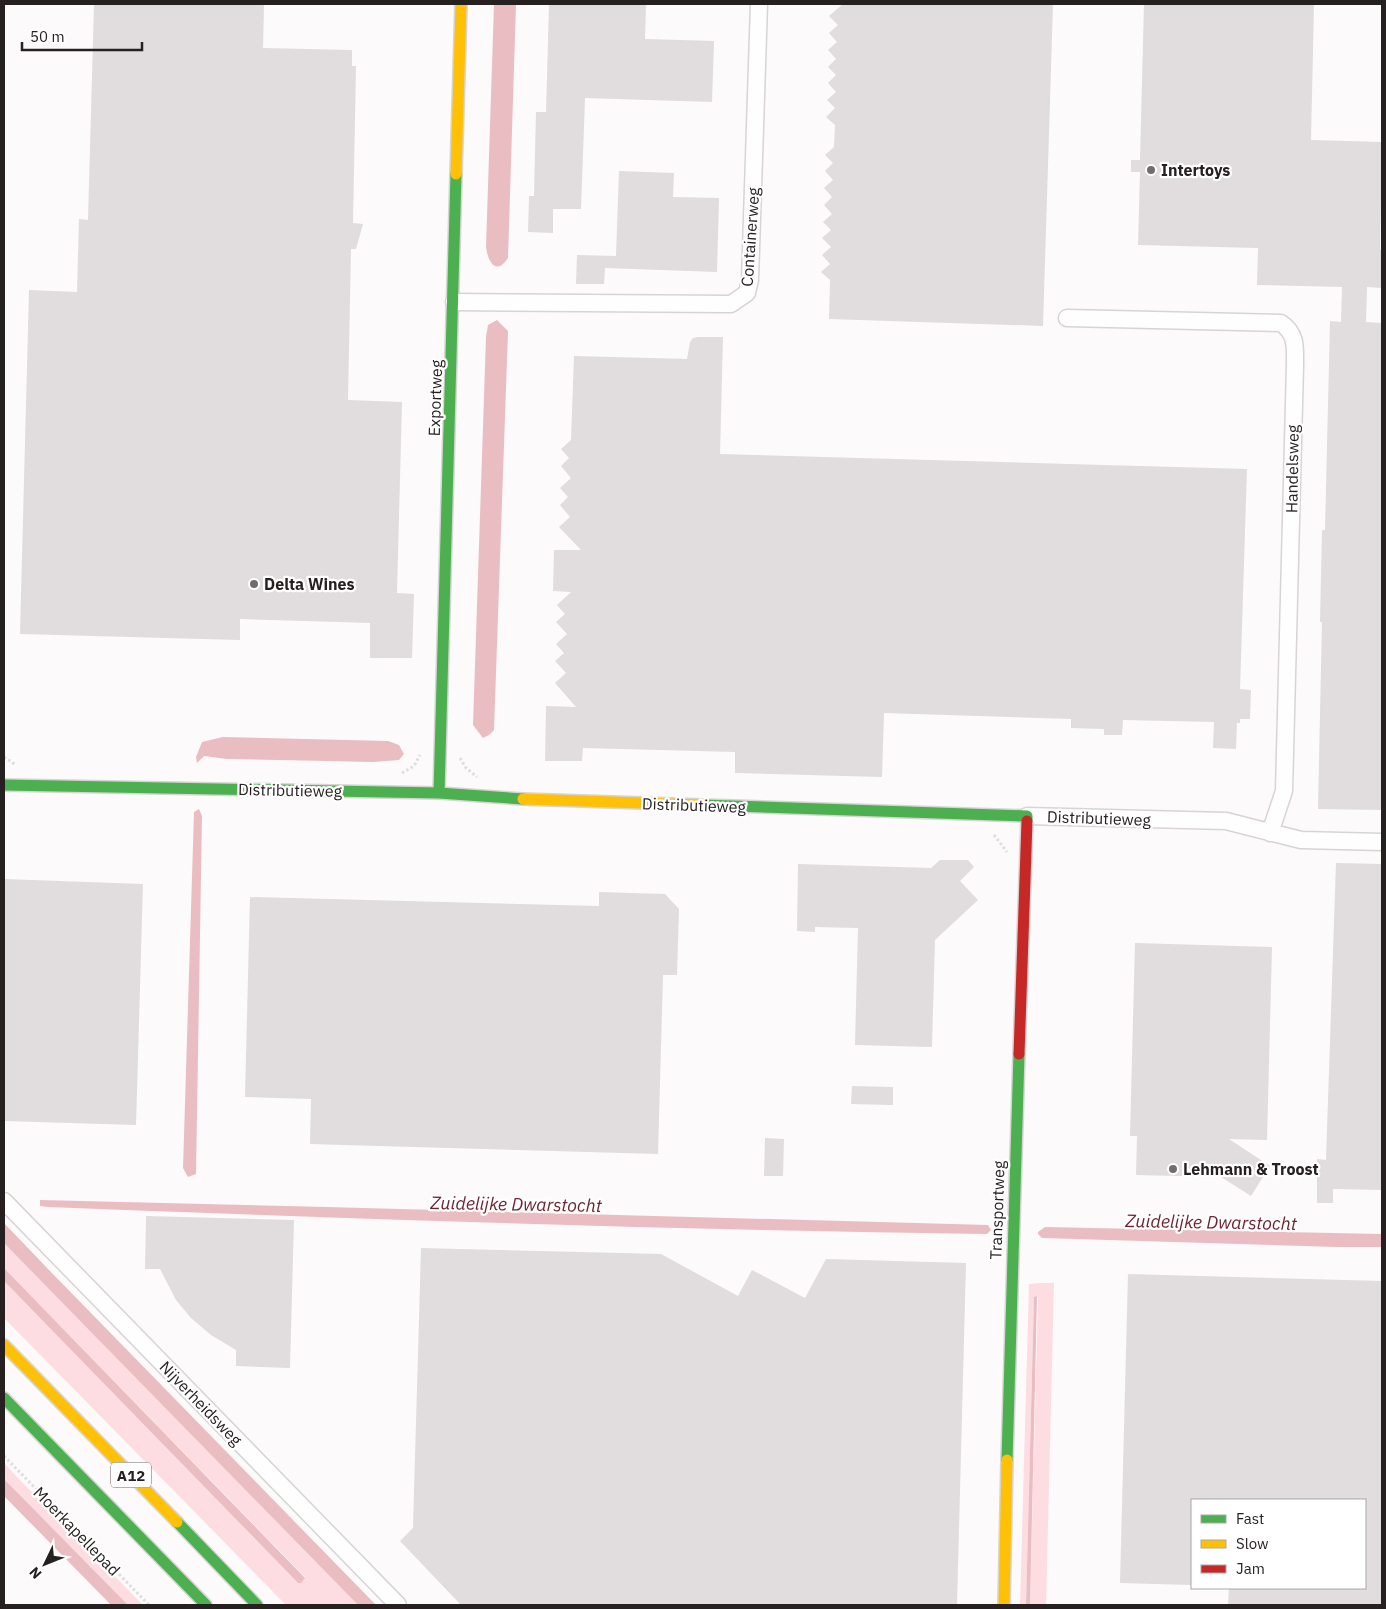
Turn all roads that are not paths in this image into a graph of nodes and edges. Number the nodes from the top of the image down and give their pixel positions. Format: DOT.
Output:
graph roads {
  1 [pos="462,4"];
  2 [pos="759,4"];
  3 [pos="454,302"];
  4 [pos="1067,318"];
  5 [pos="4,785"];
  6 [pos="439,793"];
  7 [pos="1028,816"];
  8 [pos="1270,833"];
  9 [pos="1382,842"];
  10 [pos="4,1201"];
  11 [pos="4,1345"];
  12 [pos="4,1398"];
  13 [pos="206,1605"];
  14 [pos="257,1605"];
  15 [pos="398,1605"];
  16 [pos="1004,1605"];
  1 -- 3 [label="main road, Exportweg"];
  2 -- 3 [label="street, Containerweg"];
  3 -- 6 [label="main road, Exportweg"];
  4 -- 8 [label="street, Handelsweg"];
  5 -- 6 [label="main road, Distributieweg"];
  6 -- 7 [label="main road, Distributieweg"];
  7 -- 8 [label="street, Distributieweg"];
  7 -- 16 [label="main road, Transportweg"];
  8 -- 9 [label="street, Distributieweg"];
  10 -- 15 [label="street, Nijverheidsweg"];
  11 -- 14 [label="main road, A12"];
  12 -- 13 [label="main road, A12"];
}
